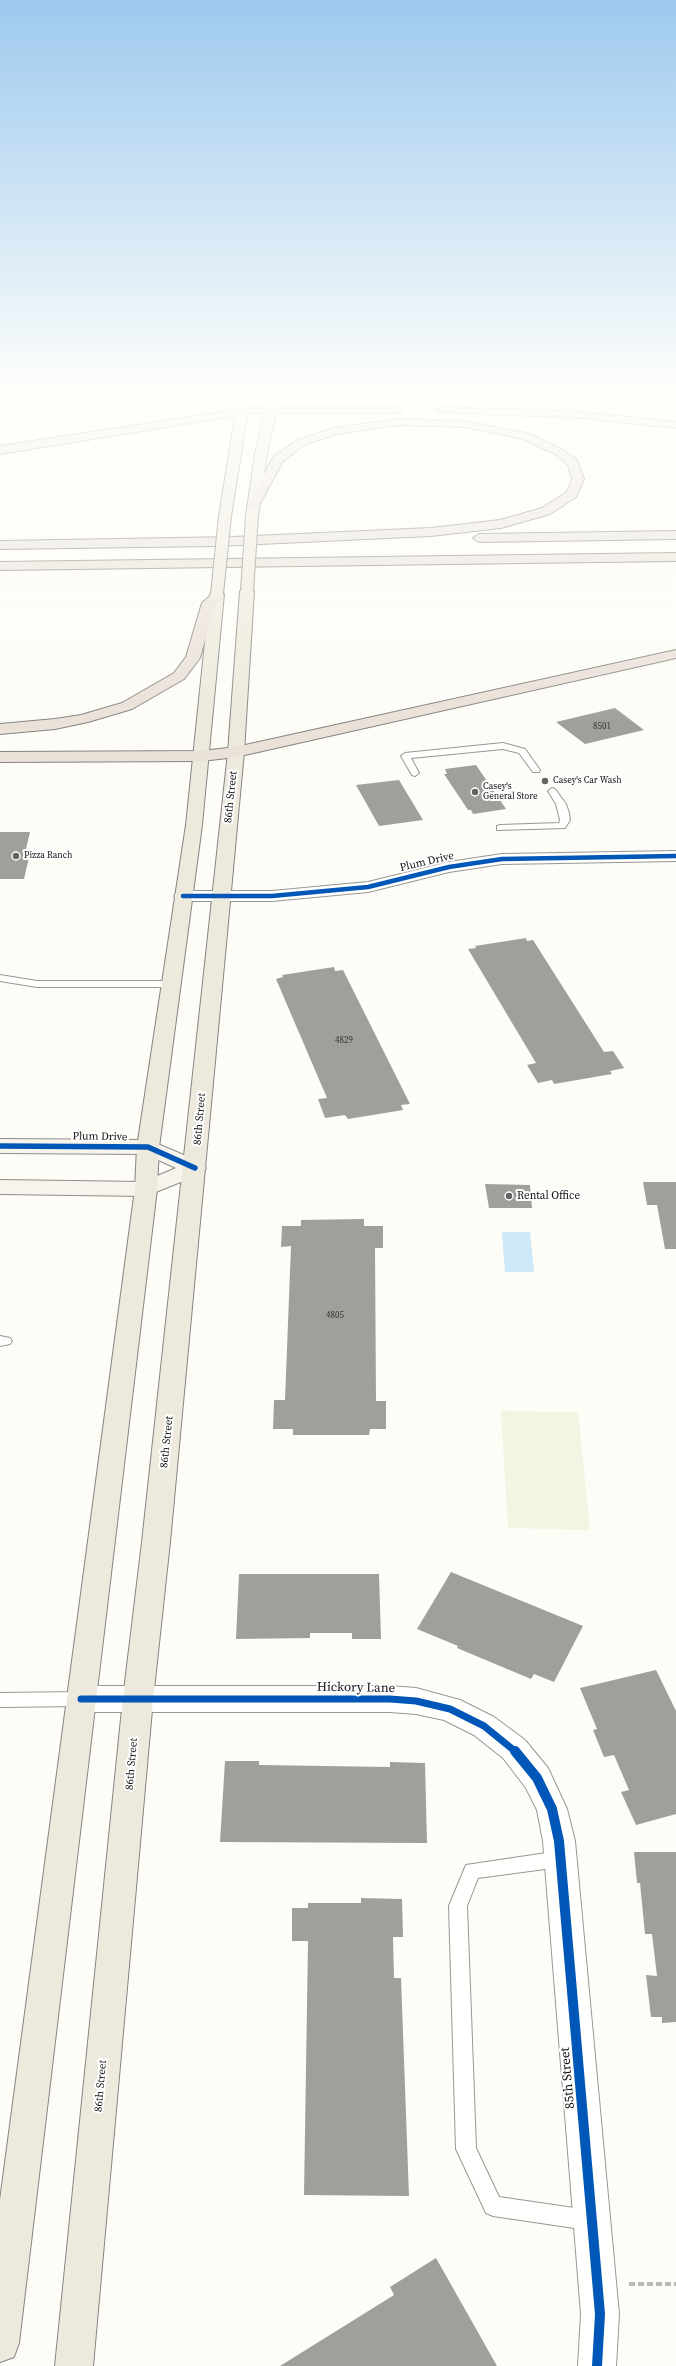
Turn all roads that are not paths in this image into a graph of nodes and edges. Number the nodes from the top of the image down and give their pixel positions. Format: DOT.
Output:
graph roads {
  1 [pos="227,503"];
  2 [pos="254,503"];
  3 [pos="257,503"];
  4 [pos="558,503"];
  5 [pos="253,511"];
  6 [pos="676,535"];
  7 [pos="217,542"];
  8 [pos="0,545"];
  9 [pos="676,557"];
  10 [pos="313,562"];
  11 [pos="0,566"];
  12 [pos="0,575"];
  13 [pos="217,596"];
  14 [pos="676,654"];
  15 [pos="0,730"];
  16 [pos="236,752"];
  17 [pos="202,756"];
  18 [pos="0,757"];
  19 [pos="536,770"];
  20 [pos="415,773"];
  21 [pos="552,791"];
  22 [pos="531,824"];
  23 [pos="500,828"];
  24 [pos="550,828"];
  25 [pos="676,856"];
  26 [pos="183,896"];
  27 [pos="221,896"];
  28 [pos="0,978"];
  29 [pos="171,984"];
  30 [pos="0,1146"];
  31 [pos="148,1147"];
  32 [pos="195,1168"];
  33 [pos="0,1187"];
  34 [pos="146,1189"];
  35 [pos="81,1699"];
  36 [pos="138,1699"];
  37 [pos="0,1700"];
  38 [pos="559,1850"];
  39 [pos="592,2221"];
  40 [pos="0,2343"];
  41 [pos="74,2366"];
  42 [pos="597,2366"];
  1 -- 13 [label="main road, bridge"];
  2 -- 5 [label="main road, 86th Street"];
  3 -- 5 [label="highway"];
  4 -- 7 [label="highway"];
  5 -- 16 [label="main road, 86th Street, bridge"];
  6 -- 7 [label="highway"];
  7 -- 8 [label="highway"];
  9 -- 10 [label="highway"];
  10 -- 11 [label="highway"];
  10 -- 12 [label="highway"];
  13 -- 15 [label="highway"];
  13 -- 17 [label="main road"];
  14 -- 16 [label="highway"];
  16 -- 17 [label="highway"];
  16 -- 27 [label="main road, 86th Street"];
  17 -- 18 [label="highway"];
  17 -- 26 [label="main road"];
  19 -- 20 [label="lane"];
  21 -- 24 [label="lane"];
  22 -- 24 [label="lane"];
  23 -- 24 [label="lane"];
  25 -- 27 [label="street, Plum Drive"];
  26 -- 27 [label="street, Plum Drive"];
  26 -- 29 [label="main road"];
  27 -- 32 [label="main road, 86th Street"];
  28 -- 29 [label="lane"];
  29 -- 31 [label="main road"];
  30 -- 31 [label="street, Plum Drive"];
  31 -- 32 [label="street, Plum Drive"];
  31 -- 34 [label="main road"];
  32 -- 34 [label="street"];
  32 -- 36 [label="main road, 86th Street"];
  33 -- 34 [label="street"];
  34 -- 35 [label="main road"];
  35 -- 36 [label="street, Hickory Lane"];
  35 -- 37 [label="lane"];
  35 -- 40 [label="main road"];
  36 -- 38 [label="street, Hickory Lane"];
  36 -- 41 [label="main road, 86th Street"];
  38 -- 39 [label="street, 85th Street"];
  38 -- 39 [label="lane"];
  39 -- 42 [label="street, 85th Street"];
}
